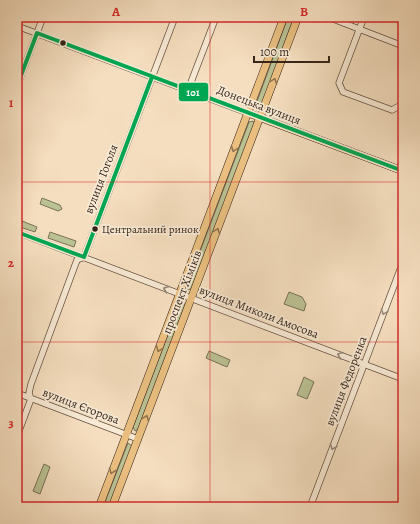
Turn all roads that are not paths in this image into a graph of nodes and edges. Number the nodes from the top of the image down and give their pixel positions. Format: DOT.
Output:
graph roads {
  1 [pos="43,17"];
  2 [pos="175,17"];
  3 [pos="216,17"];
  4 [pos="284,17"];
  5 [pos="298,17"];
  6 [pos="328,17"];
  7 [pos="364,17"];
  8 [pos="17,26"];
  9 [pos="360,29"];
  10 [pos="37,33"];
  11 [pos="403,46"];
  12 [pos="152,77"];
  13 [pos="17,86"];
  14 [pos="188,90"];
  15 [pos="403,99"];
  16 [pos="248,113"];
  17 [pos="260,117"];
  18 [pos="403,171"];
  19 [pos="17,232"];
  20 [pos="84,258"];
  21 [pos="403,262"];
  22 [pos="180,294"];
  23 [pos="191,298"];
  24 [pos="364,364"];
  25 [pos="403,379"];
  26 [pos="17,393"];
  27 [pos="31,399"];
  28 [pos="126,435"];
  29 [pos="17,436"];
  30 [pos="138,439"];
  31 [pos="99,507"];
  32 [pos="112,507"];
  33 [pos="310,507"];
  1 -- 10 [label="street"];
  2 -- 12 [label="street, вулиця Гоголя"];
  3 -- 14 [label="street"];
  4 -- 16 [label="main road, проспект Хіміків"];
  17 -- 5 [label="main road, проспект Хіміків, one-way"];
  6 -- 9 [label="street"];
  7 -- 9 [label="street"];
  8 -- 10 [label="street, Донецька вулиця"];
  9 -- 11 [label="street"];
  9 -- 15 [label="street"];
  10 -- 12 [label="street, Донецька вулиця"];
  10 -- 13 [label="street"];
  12 -- 14 [label="street, Донецька вулиця"];
  12 -- 20 [label="street, вулиця Гоголя"];
  14 -- 16 [label="street, Донецька вулиця"];
  16 -- 17 [label="main road, Донецька вулиця"];
  16 -- 22 [label="main road, проспект Хіміків, one-way"];
  17 -- 18 [label="main road, Донецька вулиця"];
  23 -- 17 [label="main road, проспект Хіміків, one-way"];
  19 -- 20 [label="street, вулиця Миколи Амосова"];
  22 -- 20 [label="street, вулиця Миколи Амосова, one-way"];
  20 -- 27 [label="street, вулиця Гоголя"];
  21 -- 24 [label="street, вулиця Федоренка, one-way"];
  22 -- 23 [label="street, вулиця Миколи Амосова"];
  22 -- 28 [label="main road, проспект Хіміків, one-way"];
  24 -- 23 [label="street, вулиця Миколи Амосова, one-way"];
  30 -- 23 [label="main road, проспект Хіміків, one-way"];
  24 -- 25 [label="street, вулиця Миколи Амосова"];
  24 -- 33 [label="street, вулиця Федоренка, one-way"];
  26 -- 27 [label="street, вулиця Єгорова"];
  27 -- 28 [label="street, вулиця Єгорова"];
  27 -- 29 [label="street, вулиця Гоголя"];
  28 -- 30 [label="street, вулиця Єгорова"];
  28 -- 31 [label="main road, проспект Хіміків, one-way"];
  30 -- 32 [label="main road, проспект Хіміків"];
}
